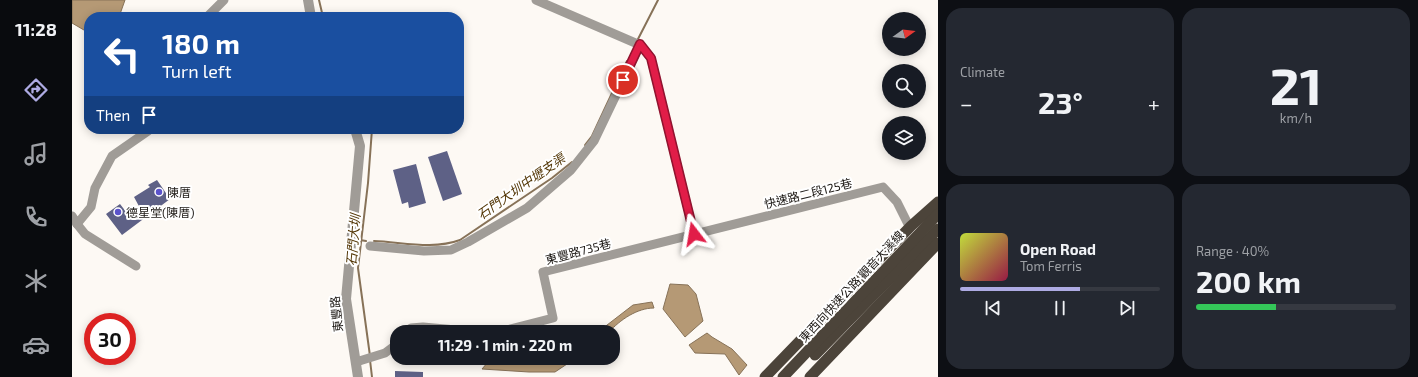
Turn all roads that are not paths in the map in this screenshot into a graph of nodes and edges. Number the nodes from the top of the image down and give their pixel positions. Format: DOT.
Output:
graph roads {
  1 [pos="224,0"];
  2 [pos="308,0"];
  3 [pos="536,0"];
  4 [pos="212,12"];
  5 [pos="310,12"];
  6 [pos="640,44"];
  7 [pos="144,134"];
  8 [pos="356,134"];
  9 [pos="938,202"];
  10 [pos="938,214"];
  11 [pos="75,220"];
  12 [pos="908,224"];
  13 [pos="938,229"];
  14 [pos="694,234"];
  15 [pos="938,243"];
  16 [pos="370,246"];
  17 [pos="136,266"];
  18 [pos="526,325"];
  19 [pos="390,349"];
  20 [pos="365,360"];
  21 [pos="358,377"];
  22 [pos="765,377"];
  23 [pos="783,377"];
  24 [pos="794,377"];
  25 [pos="810,377"];
  1 -- 4 [label="street"];
  2 -- 5 [label="street"];
  3 -- 6 [label="street"];
  6 -- 14 [label="street"];
  6 -- 16 [label="street"];
  7 -- 11 [label="street"];
  8 -- 20 [label="street, 東豐路"];
  9 -- 22 [label="highway"];
  10 -- 23 [label="highway, 東西向快速公路 觀音大溪線"];
  11 -- 17 [label="street"];
  12 -- 14 [label="street, 快速路二段125巷"];
  13 -- 24 [label="highway, 東西向快速公路 觀音大溪線"];
  14 -- 18 [label="street, 東豐路735巷"];
  15 -- 25 [label="highway"];
  19 -- 20 [label="street"];
  20 -- 21 [label="street, 東豐路"];
}
